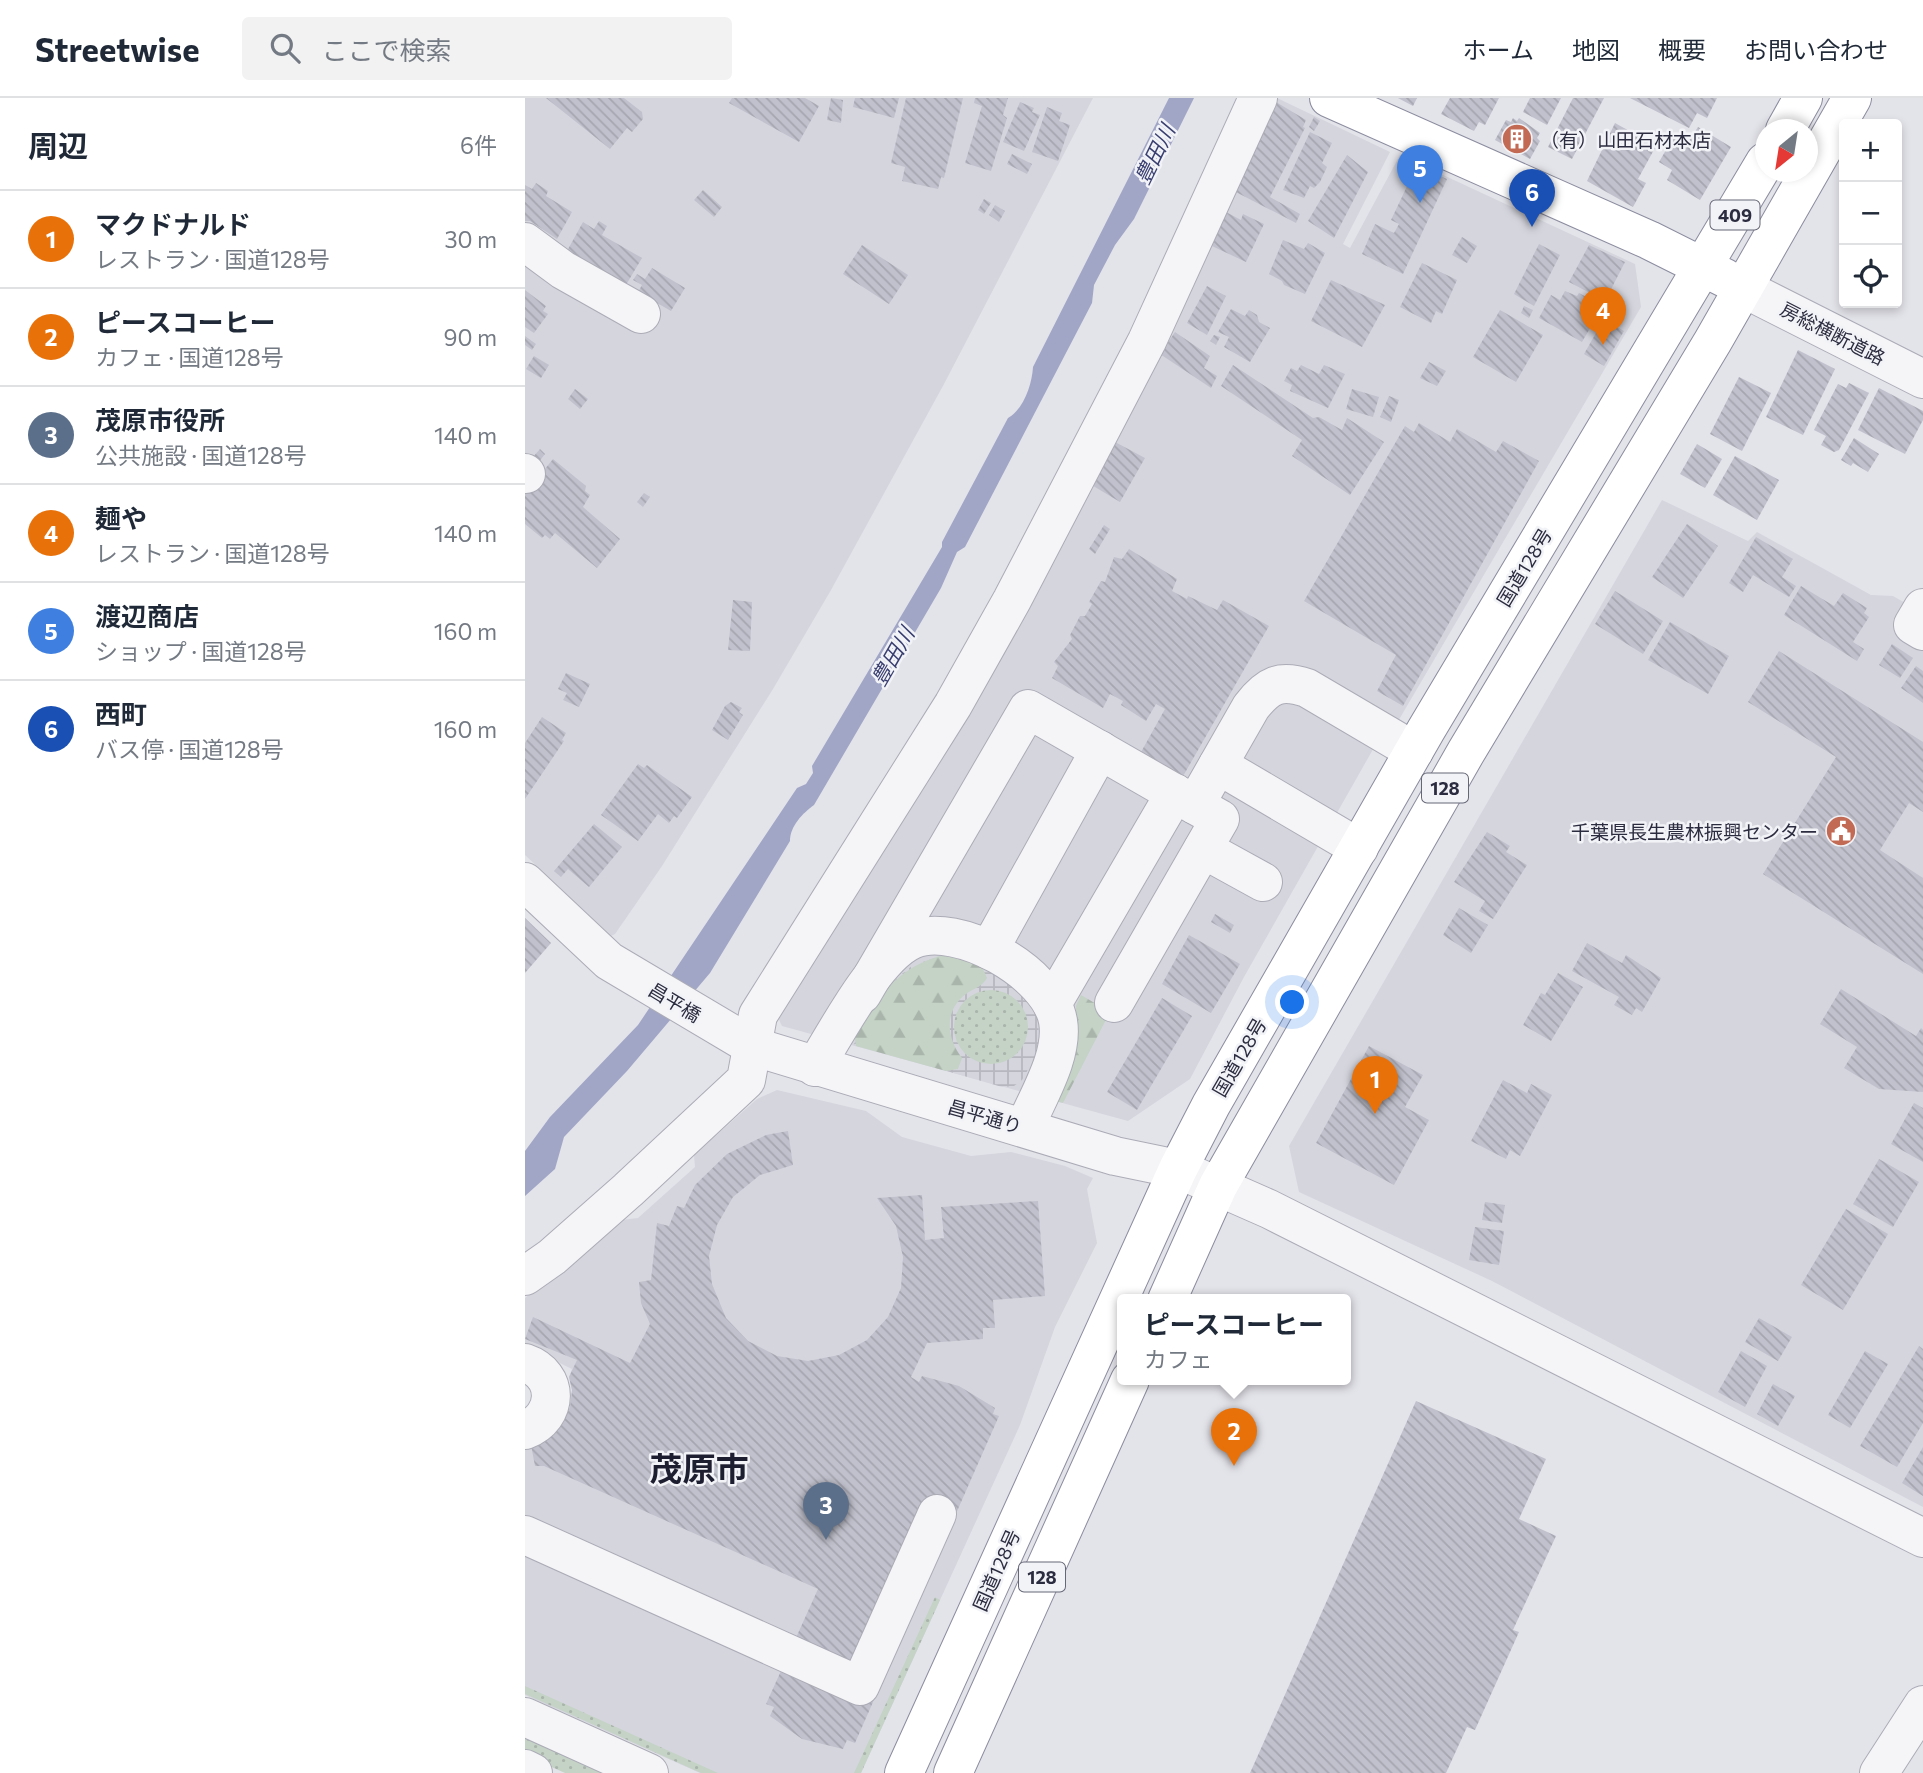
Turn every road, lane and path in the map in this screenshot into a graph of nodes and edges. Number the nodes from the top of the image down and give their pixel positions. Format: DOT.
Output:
graph roads {
  1 [pos="1258,98"];
  2 [pos="1329,98"];
  3 [pos="1803,98"];
  4 [pos="1852,98"];
  5 [pos="1791,119"];
  6 [pos="1755,181"];
  7 [pos="525,242"];
  8 [pos="1703,268"];
  9 [pos="1743,288"];
  10 [pos="641,314"];
  11 [pos="1923,379"];
  12 [pos="1923,608"];
  13 [pos="1923,631"];
  14 [pos="1100,750"];
  15 [pos="1414,751"];
  16 [pos="1218,765"];
  17 [pos="1185,799"];
  18 [pos="1359,848"];
  19 [pos="1203,849"];
  20 [pos="525,882"];
  21 [pos="1263,883"];
  22 [pos="989,950"];
  23 [pos="862,994"];
  24 [pos="1114,1003"];
  25 [pos="1052,1004"];
  26 [pos="739,1040"];
  27 [pos="815,1067"];
  28 [pos="1025,1127"];
  29 [pos="1178,1169"];
  30 [pos="1218,1186"];
  31 [pos="525,1276"];
  32 [pos="1121,1294"];
  33 [pos="1170,1294"];
  34 [pos="1117,1303"];
  35 [pos="525,1363"];
  36 [pos="1129,1385"];
  37 [pos="525,1430"];
  38 [pos="937,1514"];
  39 [pos="525,1535"];
  40 [pos="1923,1538"];
  41 [pos="1923,1705"];
  42 [pos="525,1717"];
  43 [pos="525,1769"];
  44 [pos="634,1770"];
  45 [pos="533,1773"];
  46 [pos="904,1773"];
  47 [pos="953,1773"];
  48 [pos="1879,1773"];
  1 -- 26 [label="street"];
  2 -- 8 [label="highway"];
  3 -- 5 [label="highway"];
  4 -- 9 [label="highway, 409"];
  6 -- 8 [label="highway, 409"];
  7 -- 10 [label="street"];
  8 -- 9 [label="highway"];
  8 -- 15 [label="highway, 国道128号 / 128"];
  9 -- 11 [label="street, 房総横断道路"];
  9 -- 30 [label="highway, 128"];
  12 -- 13 [label="street"];
  14 -- 17 [label="street"];
  14 -- 22 [label="street"];
  14 -- 23 [label="street"];
  15 -- 16 [label="street"];
  15 -- 18 [label="highway, 国道128号 / 128"];
  16 -- 17 [label="street"];
  16 -- 18 [label="street"];
  17 -- 19 [label="street"];
  17 -- 25 [label="street"];
  18 -- 29 [label="highway, 国道128号 / 128"];
  19 -- 21 [label="street"];
  19 -- 24 [label="street"];
  20 -- 26 [label="street, 昌平橋"];
  22 -- 23 [label="street"];
  22 -- 25 [label="street"];
  23 -- 27 [label="street"];
  25 -- 28 [label="street"];
  26 -- 27 [label="street, 昌平通り"];
  26 -- 31 [label="street"];
  27 -- 28 [label="street, 昌平通り"];
  28 -- 29 [label="street, 昌平通り"];
  29 -- 30 [label="street, 昌平通り"];
  29 -- 32 [label="highway, 国道128号 / 128"];
  30 -- 33 [label="highway, 128"];
  30 -- 40 [label="street, 昌平通り"];
  34 -- 46 [label="highway, 国道128号 / 128"];
  35 -- 37 [label="street"];
  36 -- 47 [label="highway, 128"];
  38 -- 39 [label="street"];
  41 -- 48 [label="street"];
  42 -- 44 [label="street"];
  43 -- 45 [label="street"];
}
